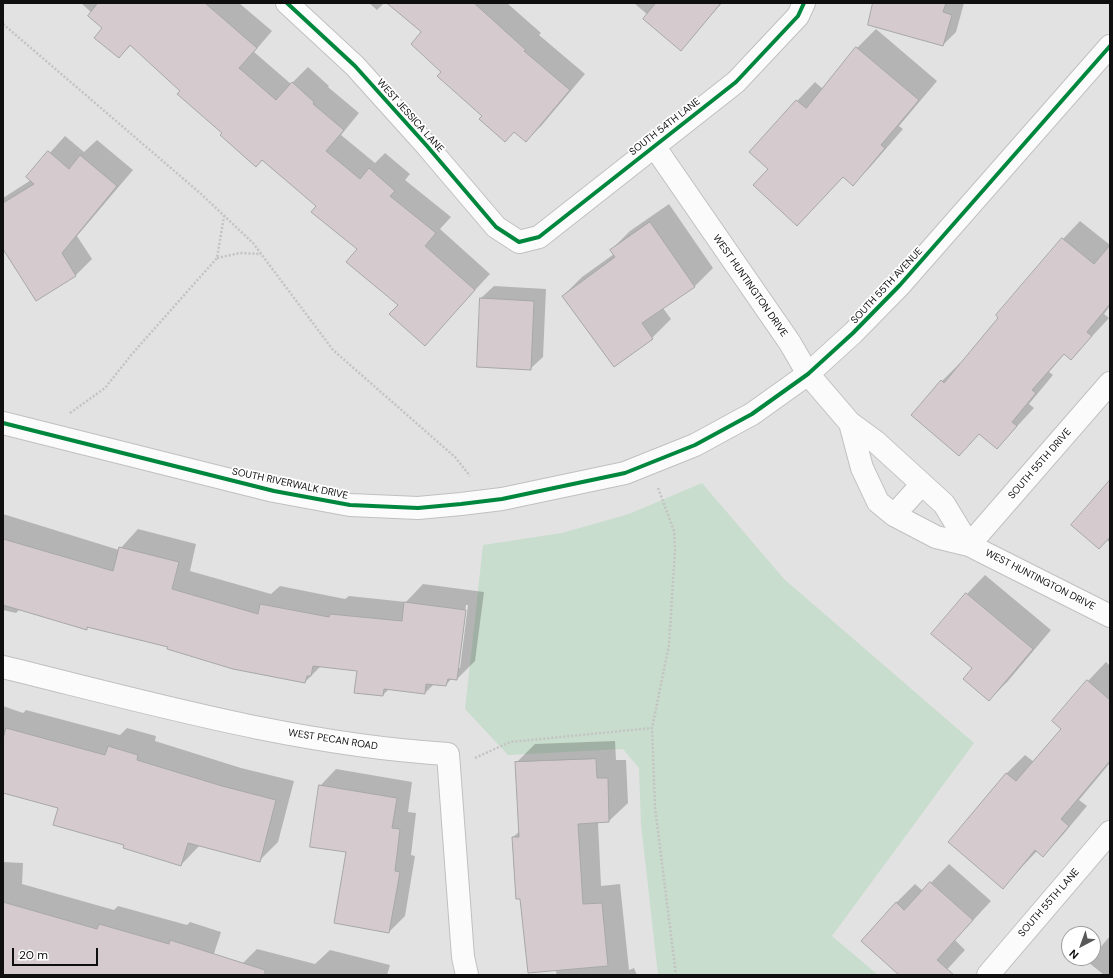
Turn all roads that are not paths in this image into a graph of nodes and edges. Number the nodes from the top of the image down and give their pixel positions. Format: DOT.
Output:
graph roads {
  1 [pos="287,3"];
  2 [pos="804,3"];
  3 [pos="1110,46"];
  4 [pos="654,146"];
  5 [pos="519,242"];
  6 [pos="808,374"];
  7 [pos="1110,383"];
  8 [pos="3,423"];
  9 [pos="850,423"];
  10 [pos="625,472"];
  11 [pos="922,484"];
  12 [pos="894,515"];
  13 [pos="969,545"];
  14 [pos="1110,616"];
  15 [pos="3,667"];
  16 [pos="1110,832"];
  17 [pos="467,975"];
  18 [pos="988,975"];
  1 -- 5 [label="street, WEST JESSICA LANE"];
  2 -- 4 [label="street, SOUTH 54TH LANE"];
  3 -- 6 [label="street, SOUTH 55TH AVENUE"];
  4 -- 5 [label="street, SOUTH 54TH LANE"];
  4 -- 6 [label="street, WEST HUNTINGTON DRIVE"];
  6 -- 9 [label="street, WEST HUNTINGTON DRIVE"];
  6 -- 10 [label="street, SOUTH 55TH AVENUE"];
  7 -- 13 [label="street, SOUTH 55TH DRIVE"];
  8 -- 10 [label="street, SOUTH RIVERWALK DRIVE"];
  9 -- 11 [label="street, WEST HUNTINGTON DRIVE"];
  9 -- 12 [label="street, WEST HUNTINGTON DRIVE"];
  11 -- 12 [label="street"];
  11 -- 13 [label="street, WEST HUNTINGTON DRIVE"];
  12 -- 13 [label="street, WEST HUNTINGTON DRIVE"];
  13 -- 14 [label="street, WEST HUNTINGTON DRIVE"];
  15 -- 17 [label="street, WEST PECAN ROAD"];
  16 -- 18 [label="street, SOUTH 55TH LANE"];
}
